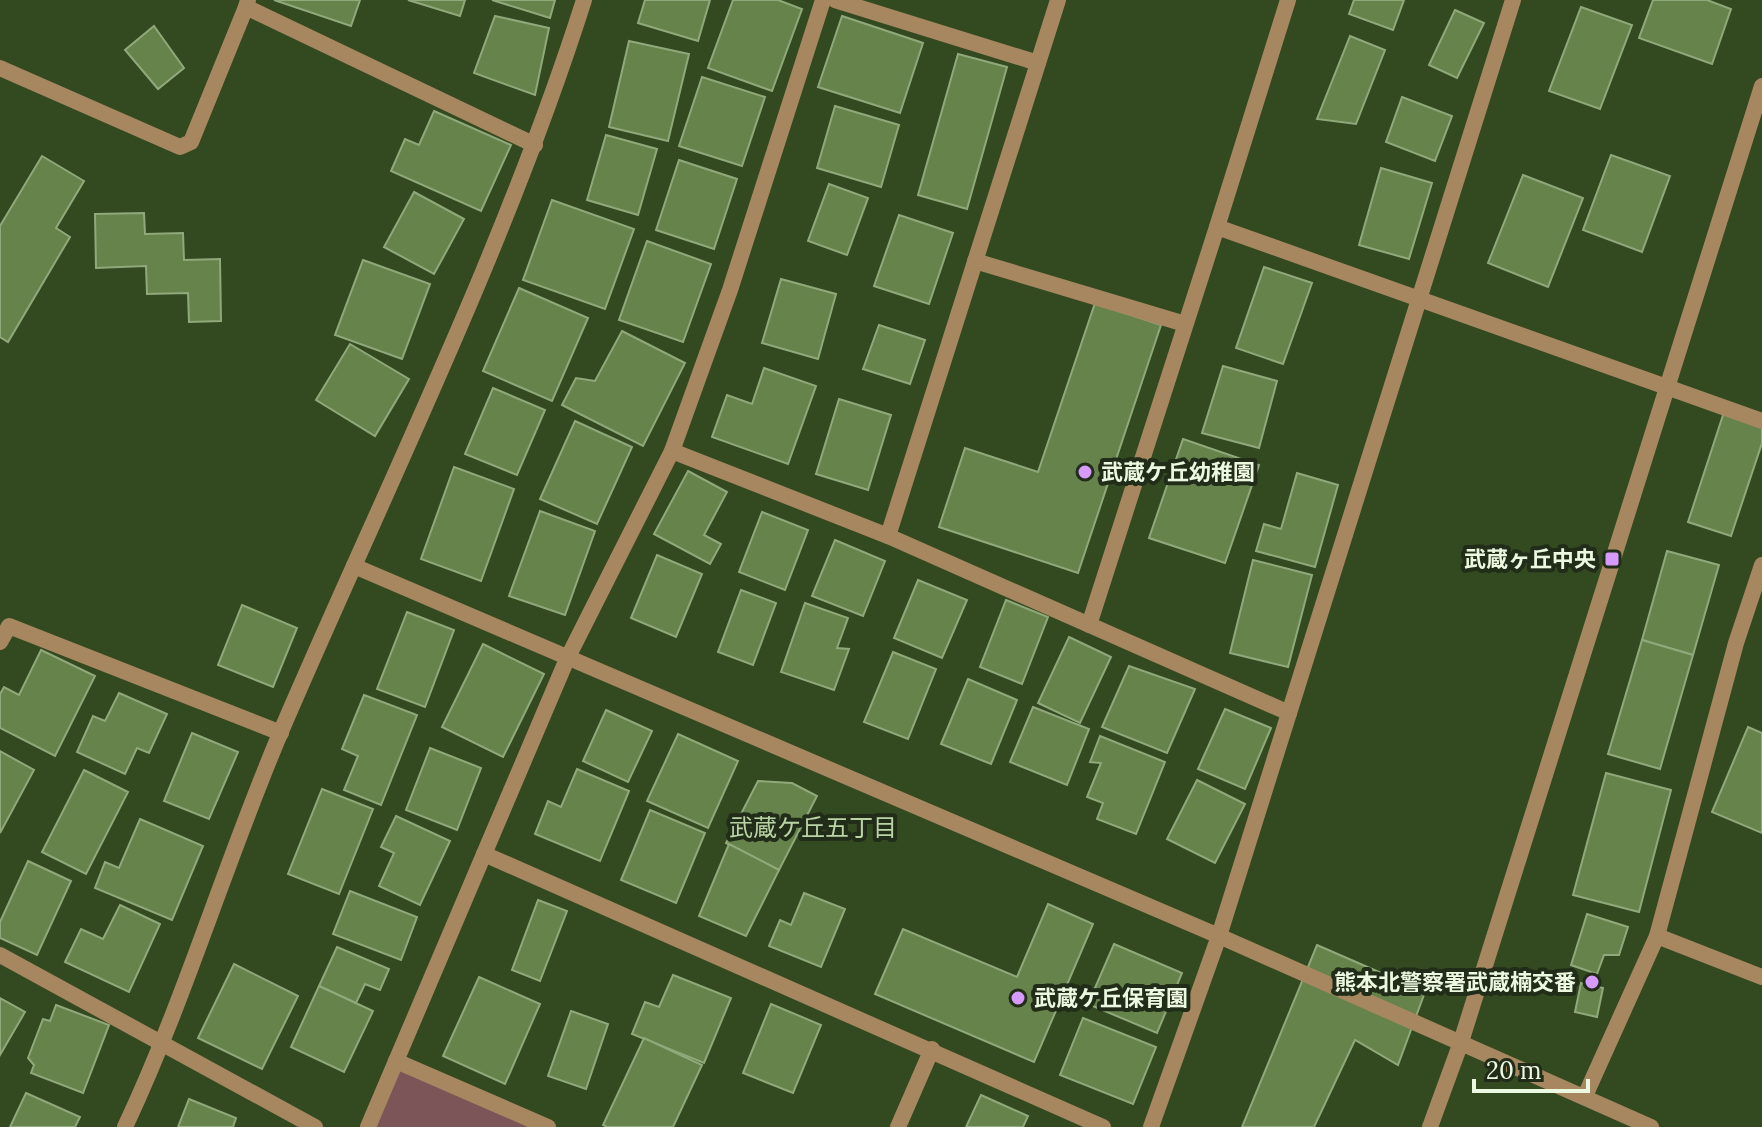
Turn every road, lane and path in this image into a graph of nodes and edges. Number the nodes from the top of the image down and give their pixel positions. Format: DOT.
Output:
graph roads {
  1 [pos="584,0"];
  2 [pos="823,0"];
  3 [pos="835,0"];
  4 [pos="1058,0"];
  5 [pos="1288,0"];
  6 [pos="1513,0"];
  7 [pos="247,4"];
  8 [pos="1038,63"];
  9 [pos="0,68"];
  10 [pos="1762,86"];
  11 [pos="535,145"];
  12 [pos="1217,227"];
  13 [pos="975,261"];
  14 [pos="1419,300"];
  15 [pos="1185,324"];
  16 [pos="1666,386"];
  17 [pos="1762,421"];
  18 [pos="672,451"];
  19 [pos="888,536"];
  20 [pos="1762,565"];
  21 [pos="354,566"];
  22 [pos="1089,625"];
  23 [pos="0,642"];
  24 [pos="567,659"];
  25 [pos="1289,713"];
  26 [pos="281,733"];
  27 [pos="484,854"];
  28 [pos="1219,936"];
  29 [pos="1657,936"];
  30 [pos="0,955"];
  31 [pos="1762,977"];
  32 [pos="164,1045"];
  33 [pos="1460,1045"];
  34 [pos="932,1049"];
  35 [pos="396,1061"];
  36 [pos="1585,1096"];
  37 [pos="125,1127"];
  38 [pos="315,1127"];
  39 [pos="368,1127"];
  40 [pos="548,1127"];
  41 [pos="898,1127"];
  42 [pos="1103,1127"];
  43 [pos="1151,1127"];
  44 [pos="1430,1127"];
  45 [pos="1651,1127"];
  1 -- 11 [label="street"];
  2 -- 18 [label="street"];
  3 -- 8 [label="street"];
  4 -- 8 [label="street"];
  5 -- 12 [label="street"];
  6 -- 14 [label="street"];
  7 -- 9 [label="street"];
  7 -- 11 [label="street"];
  8 -- 13 [label="street"];
  10 -- 16 [label="street"];
  11 -- 21 [label="street"];
  12 -- 14 [label="street"];
  12 -- 15 [label="street"];
  13 -- 15 [label="street"];
  13 -- 19 [label="street"];
  14 -- 16 [label="street"];
  14 -- 25 [label="street"];
  15 -- 22 [label="street"];
  16 -- 17 [label="street"];
  16 -- 33 [label="street"];
  18 -- 19 [label="street"];
  18 -- 24 [label="street"];
  19 -- 22 [label="street"];
  20 -- 29 [label="street"];
  21 -- 24 [label="street"];
  21 -- 26 [label="street"];
  22 -- 25 [label="street"];
  23 -- 26 [label="street"];
  24 -- 27 [label="street"];
  24 -- 28 [label="street"];
  25 -- 28 [label="street"];
  26 -- 32 [label="street"];
  27 -- 34 [label="street"];
  27 -- 35 [label="street"];
  28 -- 33 [label="street"];
  28 -- 43 [label="street"];
  29 -- 31 [label="street"];
  29 -- 36 [label="street"];
  30 -- 32 [label="street"];
  32 -- 37 [label="street"];
  32 -- 38 [label="street"];
  33 -- 36 [label="street"];
  33 -- 44 [label="street"];
  34 -- 41 [label="street"];
  34 -- 42 [label="street"];
  35 -- 39 [label="street"];
  35 -- 40 [label="street"];
  36 -- 45 [label="street"];
}
